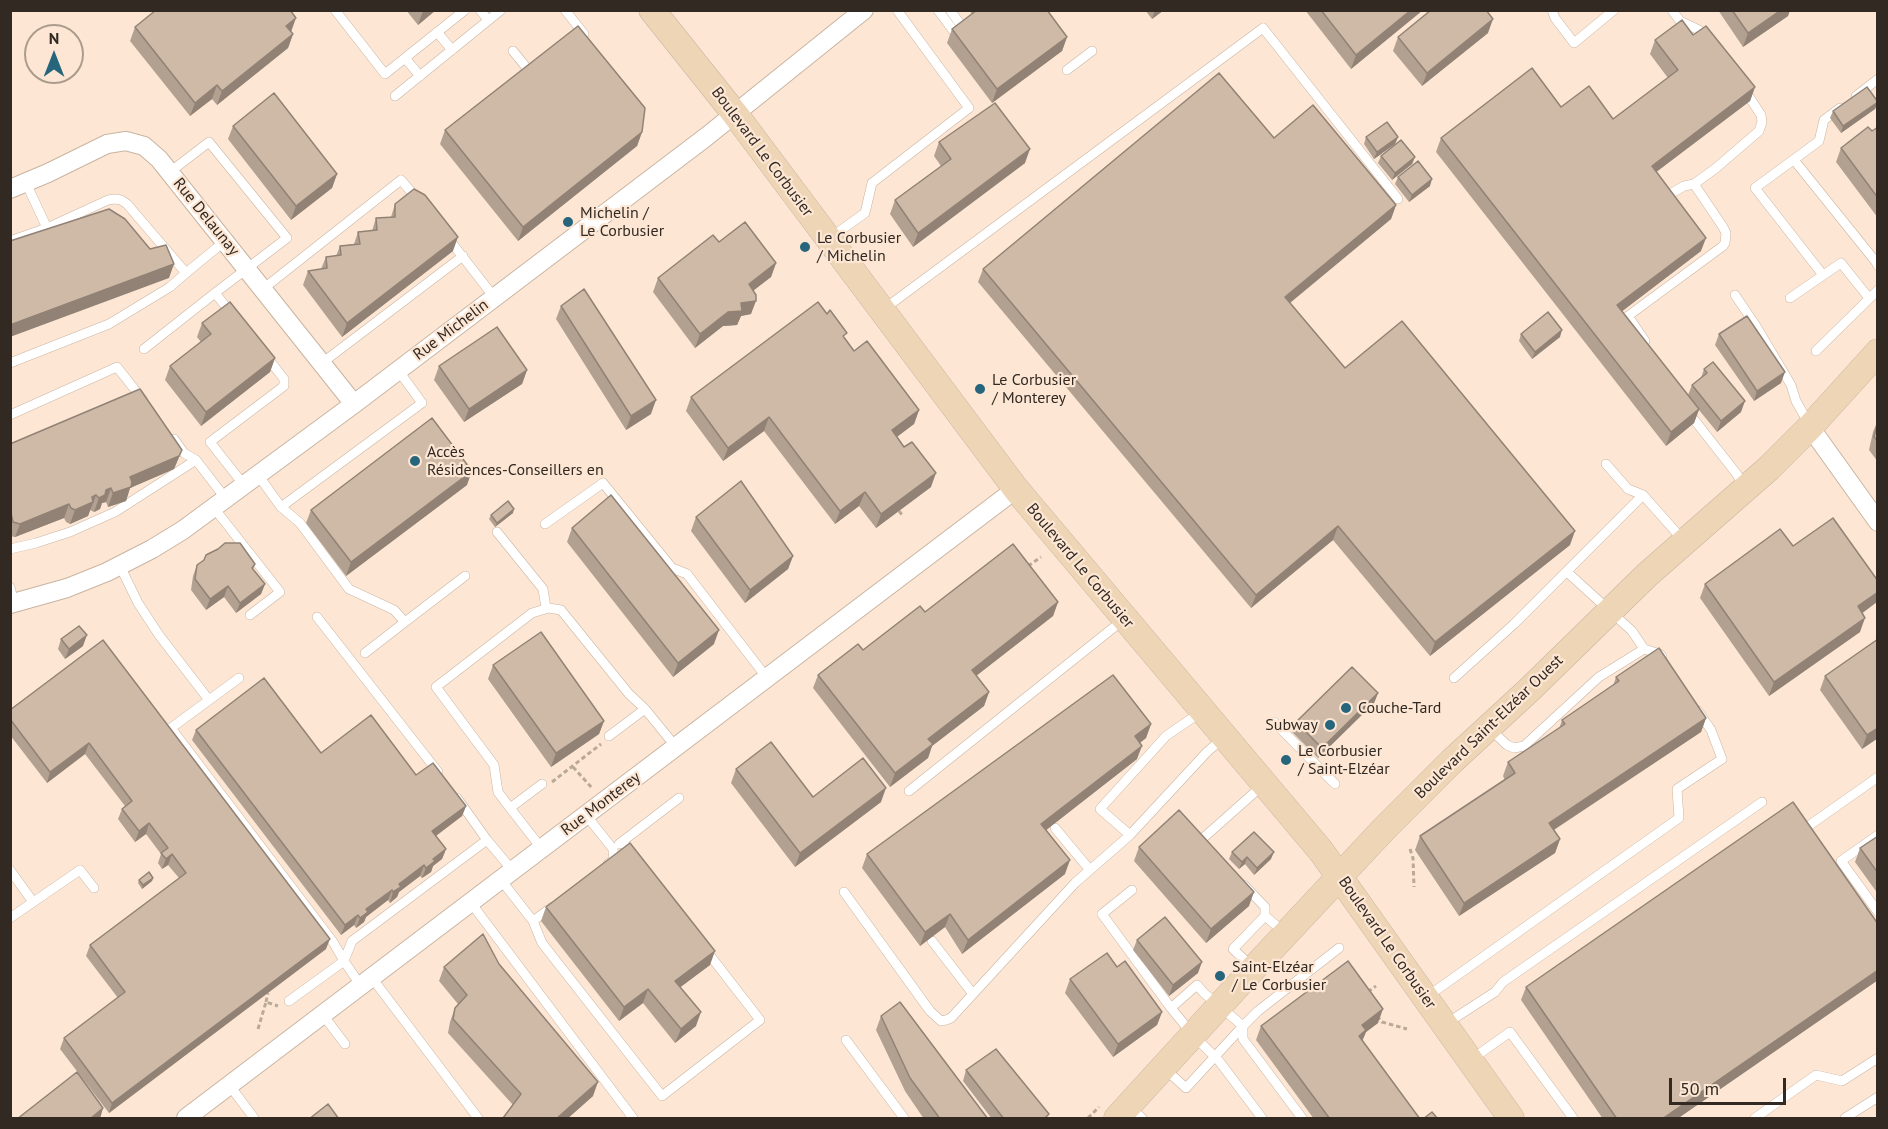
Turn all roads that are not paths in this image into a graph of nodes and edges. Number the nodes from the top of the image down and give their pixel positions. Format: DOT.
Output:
graph roads {
  1 [pos="335,10"];
  2 [pos="465,10"];
  3 [pos="480,10"];
  4 [pos="501,10"];
  5 [pos="565,10"];
  6 [pos="652,10"];
  7 [pos="864,10"];
  8 [pos="897,10"];
  9 [pos="938,10"];
  10 [pos="950,10"];
  11 [pos="1552,10"];
  12 [pos="1614,10"];
  13 [pos="1672,10"];
  14 [pos="488,20"];
  15 [pos="437,32"];
  16 [pos="592,46"];
  17 [pos="1713,48"];
  18 [pos="452,50"];
  19 [pos="513,51"];
  20 [pos="1092,51"];
  21 [pos="405,58"];
  22 [pos="526,67"];
  23 [pos="1067,70"];
  24 [pos="420,76"];
  25 [pos="1878,79"];
  26 [pos="1740,84"];
  27 [pos="395,96"];
  28 [pos="735,114"];
  29 [pos="1794,160"];
  30 [pos="170,172"];
  31 [pos="1694,184"];
  32 [pos="18,186"];
  33 [pos="1663,198"];
  34 [pos="1398,199"];
  35 [pos="422,205"];
  36 [pos="47,228"];
  37 [pos="442,231"];
  38 [pos="828,240"];
  39 [pos="10,241"];
  40 [pos="225,242"];
  41 [pos="463,256"];
  42 [pos="1878,266"];
  43 [pos="247,268"];
  44 [pos="186,273"];
  45 [pos="1823,275"];
  46 [pos="263,289"];
  47 [pos="1878,290"];
  48 [pos="215,293"];
  49 [pos="1735,295"];
  50 [pos="494,297"];
  51 [pos="1790,298"];
  52 [pos="1869,298"];
  53 [pos="881,310"];
  54 [pos="236,318"];
  55 [pos="1647,345"];
  56 [pos="144,349"];
  57 [pos="1816,351"];
  58 [pos="263,352"];
  59 [pos="1878,352"];
  60 [pos="10,363"];
  61 [pos="322,363"];
  62 [pos="398,370"];
  63 [pos="354,404"];
  64 [pos="151,410"];
  65 [pos="10,415"];
  66 [pos="1692,417"];
  67 [pos="164,427"];
  68 [pos="1810,427"];
  69 [pos="196,460"];
  70 [pos="1606,464"];
  71 [pos="251,480"];
  72 [pos="1017,489"];
  73 [pos="1746,489"];
  74 [pos="1643,495"];
  75 [pos="220,504"];
  76 [pos="281,507"];
  77 [pos="1878,522"];
  78 [pos="546,524"];
  79 [pos="497,532"];
  80 [pos="1684,542"];
  81 [pos="10,549"];
  82 [pos="120,566"];
  83 [pos="1567,572"];
  84 [pos="465,576"];
  85 [pos="12,598"];
  86 [pos="546,608"];
  87 [pos="1609,611"];
  88 [pos="250,615"];
  89 [pos="317,617"];
  90 [pos="1124,619"];
  91 [pos="405,622"];
  92 [pos="1644,649"];
  93 [pos="365,652"];
  94 [pos="1666,663"];
  95 [pos="239,678"];
  96 [pos="767,678"];
  97 [pos="1454,678"];
  98 [pos="209,700"];
  99 [pos="1692,702"];
  100 [pos="645,709"];
  101 [pos="1203,711"];
  102 [pos="1274,722"];
  103 [pos="1488,727"];
  104 [pos="609,736"];
  105 [pos="1225,737"];
  106 [pos="676,747"];
  107 [pos="441,776"];
  108 [pos="1878,777"];
  109 [pos="542,784"];
  110 [pos="1264,784"];
  111 [pos="1335,784"];
  112 [pos="448,786"];
  113 [pos="909,791"];
  114 [pos="679,798"];
  115 [pos="1762,802"];
  116 [pos="510,808"];
  117 [pos="586,815"];
  118 [pos="1807,827"];
  119 [pos="1055,828"];
  120 [pos="1878,834"];
  121 [pos="1130,835"];
  122 [pos="487,840"];
  123 [pos="622,842"];
  124 [pos="1209,848"];
  125 [pos="542,849"];
  126 [pos="612,849"];
  127 [pos="635,858"];
  128 [pos="10,870"];
  129 [pos="1090,870"];
  130 [pos="596,873"];
  131 [pos="1233,873"];
  132 [pos="507,875"];
  133 [pos="1339,876"];
  134 [pos="94,888"];
  135 [pos="1132,890"];
  136 [pos="844,892"];
  137 [pos="560,901"];
  138 [pos="33,902"];
  139 [pos="471,903"];
  140 [pos="1878,912"];
  141 [pos="1266,916"];
  142 [pos="10,918"];
  143 [pos="533,921"];
  144 [pos="1286,934"];
  145 [pos="698,939"];
  146 [pos="932,941"];
  147 [pos="1339,948"];
  148 [pos="344,961"];
  149 [pos="1254,968"];
  150 [pos="366,982"];
  151 [pos="973,994"];
  152 [pos="1426,997"];
  153 [pos="288,1005"];
  154 [pos="1219,1006"];
  155 [pos="1171,1008"];
  156 [pos="323,1015"];
  157 [pos="1445,1025"];
  158 [pos="1243,1026"];
  159 [pos="1193,1035"];
  160 [pos="846,1040"];
  161 [pos="345,1044"];
  162 [pos="1215,1056"];
  163 [pos="1878,1058"];
  164 [pos="1470,1060"];
  165 [pos="1164,1068"];
  166 [pos="230,1086"];
  167 [pos="1878,1097"];
  168 [pos="1129,1114"];
  169 [pos="1506,1115"];
  170 [pos="186,1119"];
  171 [pos="254,1119"];
  172 [pos="478,1119"];
  173 [pos="633,1119"];
  174 [pos="904,1119"];
  175 [pos="1262,1119"];
  176 [pos="1302,1119"];
  177 [pos="1573,1119"];
  178 [pos="1755,1119"];
  179 [pos="1845,1119"];
  1 -- 21 [label="lane"];
  2 -- 15 [label="lane"];
  3 -- 14 [label="lane"];
  4 -- 14 [label="lane"];
  5 -- 16 [label="lane"];
  6 -- 28 [label="street, Boulevard Le Corbusier"];
  7 -- 28 [label="street, Rue Michelin"];
  8 -- 38 [label="lane"];
  9 -- 10 [label="lane"];
  11 -- 12 [label="lane"];
  13 -- 17 [label="lane"];
  14 -- 18 [label="lane"];
  15 -- 18 [label="lane"];
  15 -- 21 [label="lane"];
  18 -- 24 [label="lane"];
  19 -- 22 [label="lane"];
  20 -- 23 [label="lane"];
  21 -- 24 [label="lane"];
  24 -- 27 [label="lane"];
  25 -- 29 [label="lane"];
  26 -- 31 [label="lane"];
  28 -- 38 [label="street, Boulevard Le Corbusier"];
  28 -- 50 [label="street, Rue Michelin"];
  29 -- 42 [label="lane"];
  29 -- 45 [label="lane"];
  30 -- 32 [label="street, Rue Delaunay"];
  30 -- 40 [label="street, Rue Delaunay"];
  30 -- 43 [label="lane"];
  31 -- 33 [label="lane"];
  31 -- 55 [label="lane"];
  32 -- 36 [label="lane"];
  34 -- 53 [label="lane"];
  35 -- 46 [label="lane"];
  36 -- 39 [label="lane"];
  36 -- 44 [label="lane"];
  37 -- 41 [label="lane"];
  38 -- 53 [label="street, Boulevard Le Corbusier"];
  40 -- 43 [label="street, Rue Delaunay"];
  40 -- 44 [label="lane"];
  41 -- 50 [label="lane"];
  41 -- 61 [label="lane"];
  43 -- 46 [label="street, Rue Delaunay"];
  43 -- 48 [label="lane"];
  44 -- 60 [label="lane"];
  45 -- 51 [label="lane"];
  45 -- 52 [label="lane"];
  46 -- 61 [label="street, Rue Delaunay"];
  47 -- 52 [label="lane"];
  48 -- 54 [label="lane"];
  48 -- 56 [label="lane"];
  49 -- 68 [label="lane"];
  50 -- 62 [label="street, Rue Michelin"];
  52 -- 57 [label="lane"];
  53 -- 72 [label="street, Boulevard Le Corbusier"];
  58 -- 71 [label="lane"];
  59 -- 68 [label="street, Boulevard Saint-Elzéar Ouest"];
  61 -- 63 [label="street, Rue Delaunay"];
  62 -- 63 [label="street, Rue Michelin"];
  62 -- 76 [label="lane"];
  63 -- 71 [label="street, Rue Michelin"];
  64 -- 65 [label="lane"];
  66 -- 73 [label="lane"];
  67 -- 69 [label="lane"];
  68 -- 73 [label="street, Boulevard Saint-Elzéar Ouest"];
  68 -- 77 [label="street"];
  69 -- 75 [label="lane"];
  69 -- 81 [label="lane"];
  70 -- 74 [label="lane"];
  71 -- 75 [label="street, Rue Michelin"];
  71 -- 76 [label="lane"];
  72 -- 90 [label="street, Boulevard Le Corbusier"];
  72 -- 96 [label="street, Rue Monterey"];
  73 -- 80 [label="street, Boulevard Saint-Elzéar Ouest"];
  74 -- 80 [label="lane"];
  74 -- 83 [label="lane"];
  75 -- 82 [label="street, Rue Michelin"];
  75 -- 88 [label="lane"];
  76 -- 91 [label="lane"];
  78 -- 96 [label="lane"];
  79 -- 86 [label="lane"];
  80 -- 87 [label="street, Boulevard Saint-Elzéar Ouest"];
  82 -- 85 [label="street, Rue Michelin"];
  82 -- 98 [label="lane"];
  83 -- 87 [label="lane"];
  83 -- 97 [label="lane"];
  84 -- 91 [label="lane"];
  86 -- 100 [label="lane"];
  86 -- 116 [label="lane"];
  87 -- 92 [label="lane"];
  87 -- 103 [label="street, Boulevard Saint-Elzéar Ouest"];
  89 -- 107 [label="lane"];
  90 -- 101 [label="street, Boulevard Le Corbusier"];
  90 -- 113 [label="lane"];
  91 -- 93 [label="lane"];
  92 -- 94 [label="lane"];
  92 -- 103 [label="lane"];
  95 -- 98 [label="lane"];
  96 -- 106 [label="street, Rue Monterey"];
  98 -- 148 [label="lane"];
  99 -- 152 [label="lane"];
  100 -- 104 [label="lane"];
  100 -- 106 [label="lane"];
  101 -- 105 [label="street, Boulevard Le Corbusier"];
  101 -- 121 [label="lane"];
  102 -- 111 [label="lane"];
  103 -- 133 [label="street, Boulevard Saint-Elzéar Ouest"];
  105 -- 110 [label="street, Boulevard Le Corbusier"];
  105 -- 121 [label="lane"];
  106 -- 117 [label="street, Rue Monterey"];
  108 -- 118 [label="lane"];
  109 -- 116 [label="lane"];
  110 -- 124 [label="lane"];
  110 -- 133 [label="street, Boulevard Le Corbusier"];
  112 -- 122 [label="lane"];
  114 -- 123 [label="lane"];
  115 -- 157 [label="lane"];
  116 -- 125 [label="lane"];
  117 -- 125 [label="street, Rue Monterey"];
  117 -- 126 [label="lane"];
  119 -- 129 [label="lane"];
  120 -- 140 [label="lane"];
  121 -- 129 [label="lane"];
  122 -- 132 [label="lane"];
  122 -- 148 [label="lane"];
  123 -- 126 [label="lane"];
  123 -- 127 [label="lane"];
  125 -- 132 [label="street, Rue Monterey"];
  126 -- 130 [label="lane"];
  128 -- 138 [label="lane"];
  129 -- 151 [label="lane"];
  131 -- 141 [label="lane"];
  132 -- 139 [label="street, Rue Monterey"];
  132 -- 143 [label="lane"];
  133 -- 144 [label="street, Boulevard Saint-Elzéar Ouest"];
  133 -- 152 [label="street, Boulevard Le Corbusier"];
  134 -- 138 [label="lane"];
  135 -- 155 [label="lane"];
  136 -- 151 [label="lane"];
  137 -- 143 [label="lane"];
  138 -- 142 [label="lane"];
  139 -- 150 [label="street, Rue Monterey"];
  139 -- 173 [label="lane"];
  141 -- 144 [label="lane"];
  141 -- 149 [label="lane"];
  143 -- 145 [label="lane"];
  144 -- 149 [label="street, Boulevard Saint-Elzéar Ouest"];
  146 -- 151 [label="lane"];
  147 -- 158 [label="lane"];
  148 -- 150 [label="lane"];
  148 -- 153 [label="lane"];
  149 -- 154 [label="street, Boulevard Saint-Elzéar Ouest"];
  150 -- 156 [label="street, Rue Monterey"];
  150 -- 172 [label="lane"];
  152 -- 157 [label="street, Boulevard Le Corbusier"];
  154 -- 155 [label="lane"];
  154 -- 158 [label="lane"];
  154 -- 159 [label="street, Boulevard Saint-Elzéar Ouest"];
  155 -- 159 [label="lane"];
  156 -- 161 [label="lane"];
  156 -- 166 [label="street, Rue Monterey"];
  157 -- 164 [label="street, Boulevard Le Corbusier"];
  158 -- 162 [label="lane"];
  158 -- 176 [label="lane"];
  159 -- 162 [label="lane"];
  159 -- 165 [label="street, Boulevard Saint-Elzéar Ouest"];
  160 -- 174 [label="lane"];
  162 -- 165 [label="lane"];
  162 -- 175 [label="lane"];
  163 -- 178 [label="lane"];
  164 -- 169 [label="street, Boulevard Le Corbusier"];
  164 -- 177 [label="lane"];
  165 -- 168 [label="street, Boulevard Saint-Elzéar Ouest"];
  166 -- 170 [label="street, Rue Monterey"];
  166 -- 171 [label="lane"];
  167 -- 179 [label="lane"];
}
